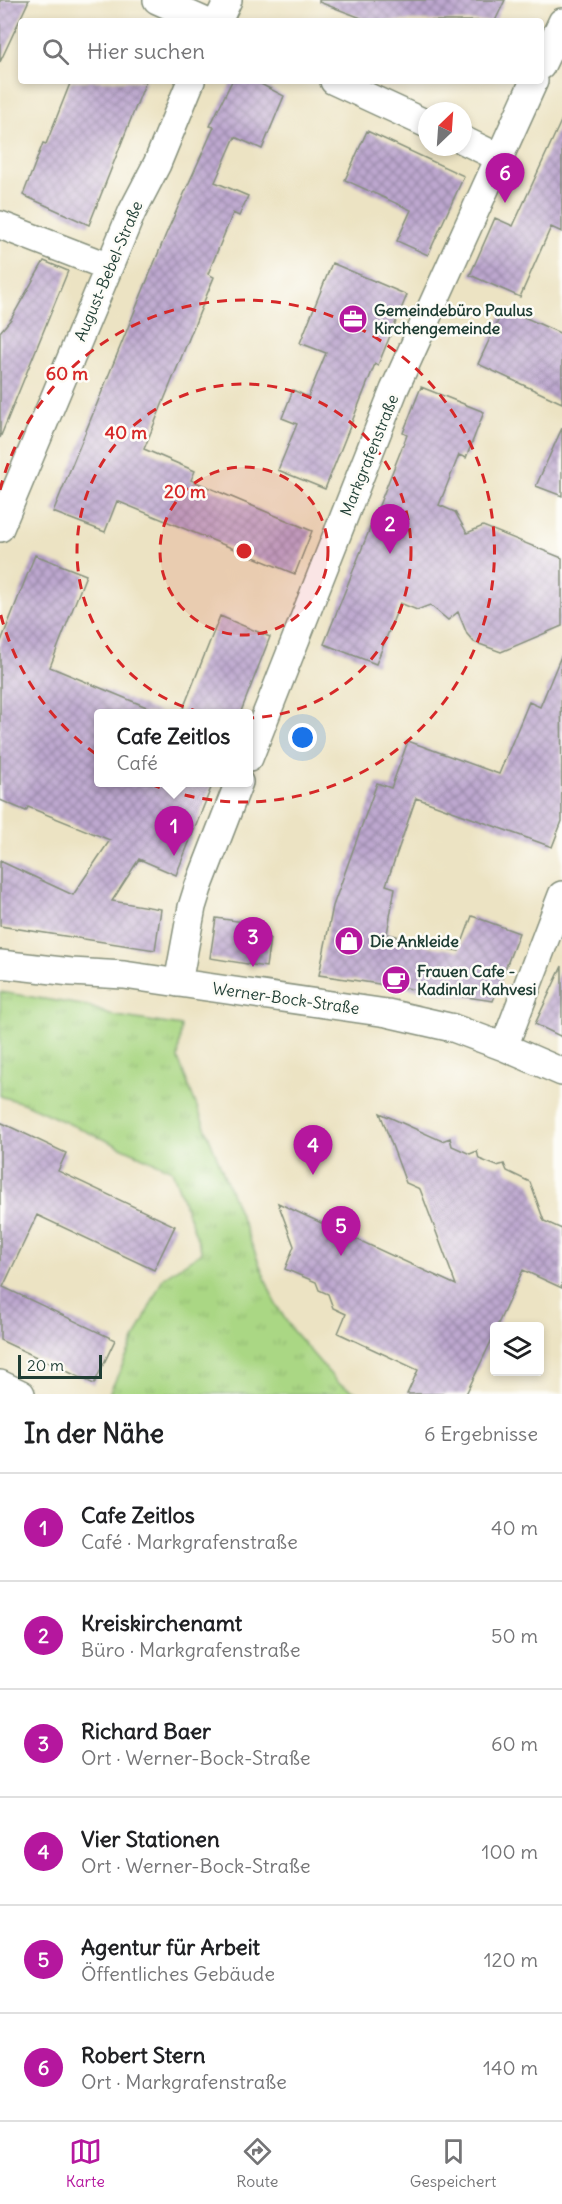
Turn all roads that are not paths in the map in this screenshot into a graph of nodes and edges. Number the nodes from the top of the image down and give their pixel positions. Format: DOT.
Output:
graph roads {
  1 [pos="157,0"];
  2 [pos="228,0"];
  3 [pos="197,18"];
  4 [pos="219,18"];
  5 [pos="562,21"];
  6 [pos="545,69"];
  7 [pos="189,84"];
  8 [pos="340,84"];
  9 [pos="537,84"];
  10 [pos="418,120"];
  11 [pos="472,144"];
  12 [pos="498,157"];
  13 [pos="0,225"];
  14 [pos="109,267"];
  15 [pos="0,528"];
  16 [pos="253,748"];
  17 [pos="237,787"];
  18 [pos="562,895"];
  19 [pos="0,964"];
  20 [pos="178,983"];
  21 [pos="504,1047"];
  22 [pos="562,1072"];
  23 [pos="0,1384"];
  24 [pos="21,1394"];
  1 -- 3 [label="street"];
  2 -- 4 [label="street"];
  5 -- 6 [label="street, Markgrafenstraße"];
  7 -- 14 [label="street, August-Bebel-Straße"];
  8 -- 10 [label="street"];
  9 -- 12 [label="street, Markgrafenstraße"];
  11 -- 12 [label="street"];
  12 -- 16 [label="street, Markgrafenstraße"];
  13 -- 14 [label="street"];
  14 -- 15 [label="street, August-Bebel-Straße"];
  17 -- 20 [label="street"];
  18 -- 21 [label="street"];
  19 -- 20 [label="street, Werner-Bock-Straße"];
  20 -- 21 [label="street, Werner-Bock-Straße"];
  21 -- 22 [label="street, Werner-Bock-Straße"];
  23 -- 24 [label="street"];
}
